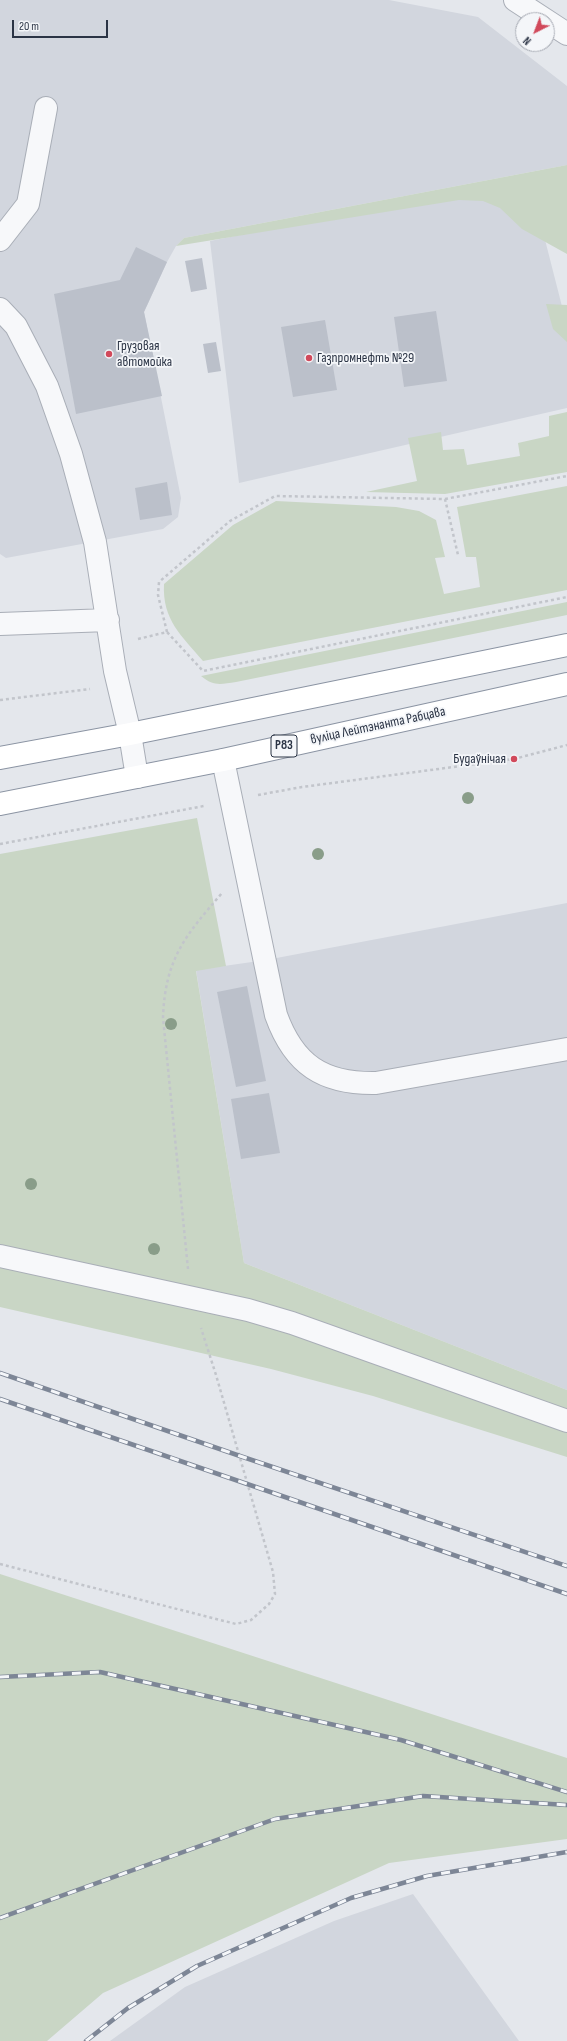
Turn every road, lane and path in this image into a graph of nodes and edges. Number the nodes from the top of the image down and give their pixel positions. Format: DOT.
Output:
graph roads {
  1 [pos="515,0"];
  2 [pos="567,34"];
  3 [pos="46,108"];
  4 [pos="0,240"];
  5 [pos="0,309"];
  6 [pos="567,476"];
  7 [pos="445,499"];
  8 [pos="458,555"];
  9 [pos="567,597"];
  10 [pos="108,620"];
  11 [pos="0,624"];
  12 [pos="167,632"];
  13 [pos="132,641"];
  14 [pos="567,645"];
  15 [pos="115,671"];
  16 [pos="567,684"];
  17 [pos="0,700"];
  18 [pos="130,734"];
  19 [pos="567,745"];
  20 [pos="0,758"];
  21 [pos="223,760"];
  22 [pos="137,777"];
  23 [pos="233,800"];
  24 [pos="0,804"];
  25 [pos="0,844"];
  26 [pos="246,865"];
  27 [pos="567,1049"];
  28 [pos="0,1256"];
  29 [pos="191,1299"];
  30 [pos="567,1421"];
  31 [pos="0,1564"];
  1 -- 2 [label="lane"];
  3 -- 4 [label="lane"];
  5 -- 10 [label="lane"];
  6 -- 7 [label="path"];
  7 -- 8 [label="path"];
  7 -- 12 [label="path"];
  9 -- 12 [label="path"];
  10 -- 11 [label="lane"];
  10 -- 15 [label="lane"];
  12 -- 13 [label="path"];
  14 -- 18 [label="highway"];
  15 -- 17 [label="path"];
  15 -- 18 [label="lane"];
  16 -- 21 [label="highway, вуліца Лейтэнанта Рабцава / Р83"];
  18 -- 20 [label="highway"];
  18 -- 22 [label="lane"];
  19 -- 23 [label="path"];
  21 -- 22 [label="highway, вуліца Лейтэнанта Рабцава / Р83"];
  21 -- 23 [label="lane"];
  22 -- 24 [label="highway, вуліца Лейтэнанта Рабцава / Р83"];
  23 -- 25 [label="path"];
  23 -- 26 [label="lane"];
  26 -- 27 [label="lane"];
  26 -- 29 [label="path"];
  28 -- 29 [label="lane"];
  29 -- 30 [label="lane"];
  29 -- 31 [label="path"];
}
